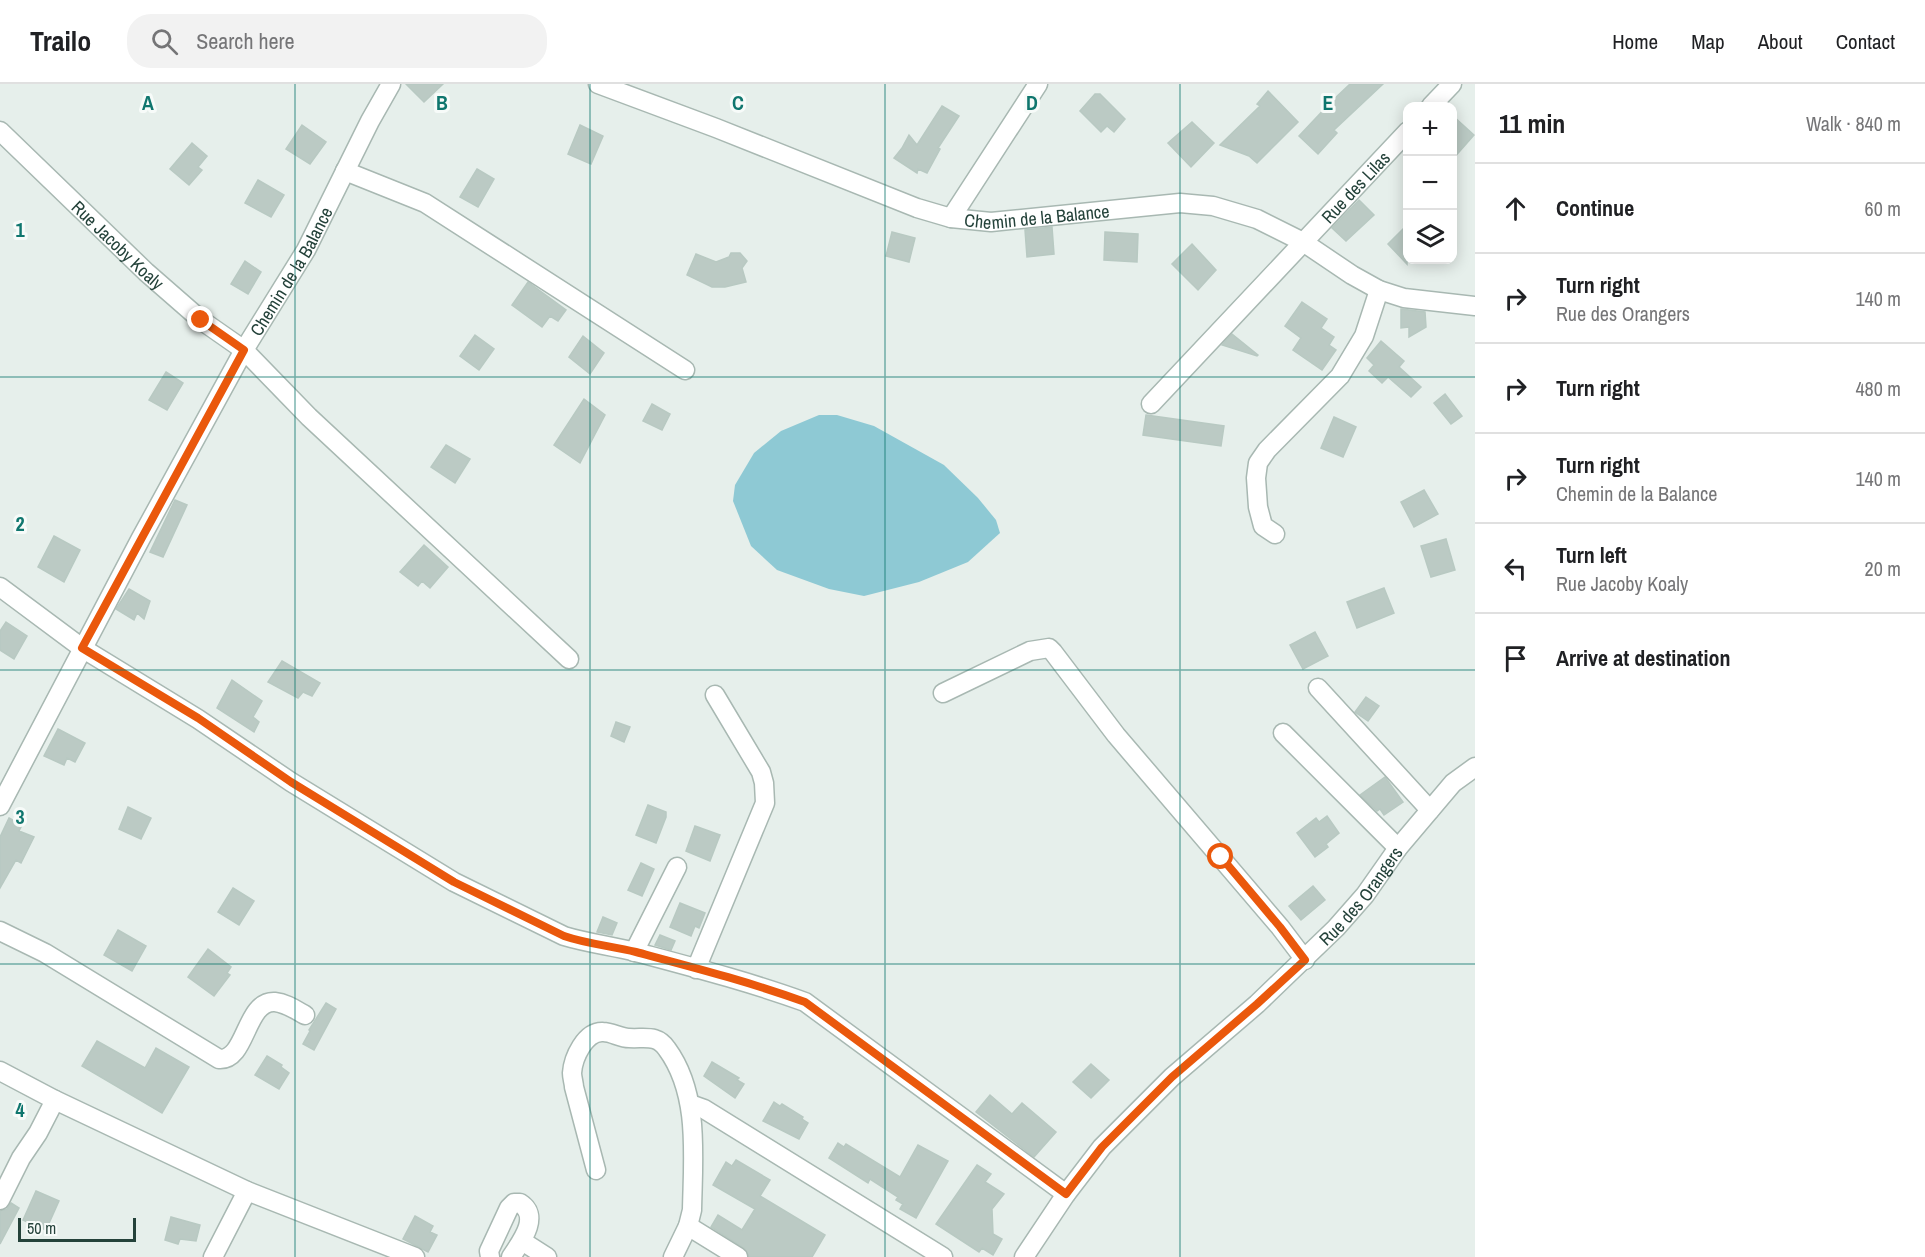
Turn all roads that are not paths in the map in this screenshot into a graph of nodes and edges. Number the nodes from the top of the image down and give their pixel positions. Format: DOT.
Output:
graph roads {
  1 [pos="391,84"];
  2 [pos="598,84"];
  3 [pos="1038,84"];
  4 [pos="1452,84"];
  5 [pos="1435,102"];
  6 [pos="0,131"];
  7 [pos="1403,135"];
  8 [pos="345,171"];
  9 [pos="951,218"];
  10 [pos="1302,242"];
  11 [pos="1379,290"];
  12 [pos="1475,306"];
  13 [pos="244,350"];
  14 [pos="685,370"];
  15 [pos="1151,404"];
  16 [pos="1275,534"];
  17 [pos="0,587"];
  18 [pos="82,648"];
  19 [pos="569,659"];
  20 [pos="1318,688"];
  21 [pos="943,693"];
  22 [pos="715,695"];
  23 [pos="1283,734"];
  24 [pos="1475,767"];
  25 [pos="0,806"];
  26 [pos="1430,810"];
  27 [pos="1398,848"];
  28 [pos="677,867"];
  29 [pos="0,931"];
  30 [pos="634,952"];
  31 [pos="1305,960"];
  32 [pos="696,969"];
  33 [pos="305,1015"];
  34 [pos="0,1071"];
  35 [pos="55,1100"];
  36 [pos="690,1104"];
  37 [pos="596,1170"];
  38 [pos="247,1191"];
  39 [pos="1066,1194"];
  40 [pos="0,1200"];
  41 [pos="688,1226"];
  42 [pos="522,1241"];
  43 [pos="213,1257"];
  44 [pos="415,1257"];
  45 [pos="490,1257"];
  46 [pos="511,1257"];
  47 [pos="547,1257"];
  48 [pos="673,1257"];
  49 [pos="738,1257"];
  50 [pos="943,1257"];
  51 [pos="1024,1257"];
  1 -- 8 [label="street, Chemin de la Balance"];
  2 -- 9 [label="street, Chemin de la Balance"];
  3 -- 9 [label="street"];
  4 -- 5 [label="street"];
  6 -- 13 [label="street, Rue Jacoby Koaly"];
  7 -- 10 [label="street, Rue des Lilas"];
  8 -- 13 [label="street, Chemin de la Balance"];
  8 -- 14 [label="street"];
  9 -- 10 [label="street, Chemin de la Balance"];
  10 -- 11 [label="street, Chemin de la Balance"];
  10 -- 15 [label="street, Rue des Lilas"];
  11 -- 12 [label="street, Chemin de la Balance"];
  11 -- 16 [label="street"];
  13 -- 18 [label="street, Chemin de la Balance"];
  13 -- 19 [label="street, Rue Jacoby Koaly"];
  17 -- 18 [label="street"];
  18 -- 25 [label="street, Chemin de la Balance"];
  18 -- 30 [label="street"];
  20 -- 26 [label="street"];
  21 -- 31 [label="street"];
  22 -- 32 [label="street"];
  23 -- 27 [label="street"];
  24 -- 26 [label="street, Rue des Orangers"];
  26 -- 27 [label="street, Rue des Orangers"];
  27 -- 31 [label="street, Rue des Orangers"];
  28 -- 30 [label="street"];
  29 -- 33 [label="street"];
  30 -- 32 [label="street"];
  31 -- 39 [label="street, Rue des Orangers"];
  32 -- 39 [label="street"];
  34 -- 35 [label="street"];
  35 -- 38 [label="street"];
  35 -- 40 [label="street"];
  36 -- 37 [label="street"];
  36 -- 41 [label="street"];
  36 -- 50 [label="street"];
  38 -- 43 [label="street"];
  38 -- 44 [label="street"];
  39 -- 51 [label="street, Rue des Orangers"];
  41 -- 48 [label="street"];
  41 -- 49 [label="street"];
  42 -- 45 [label="street"];
  42 -- 46 [label="street"];
  42 -- 47 [label="street"];
}
